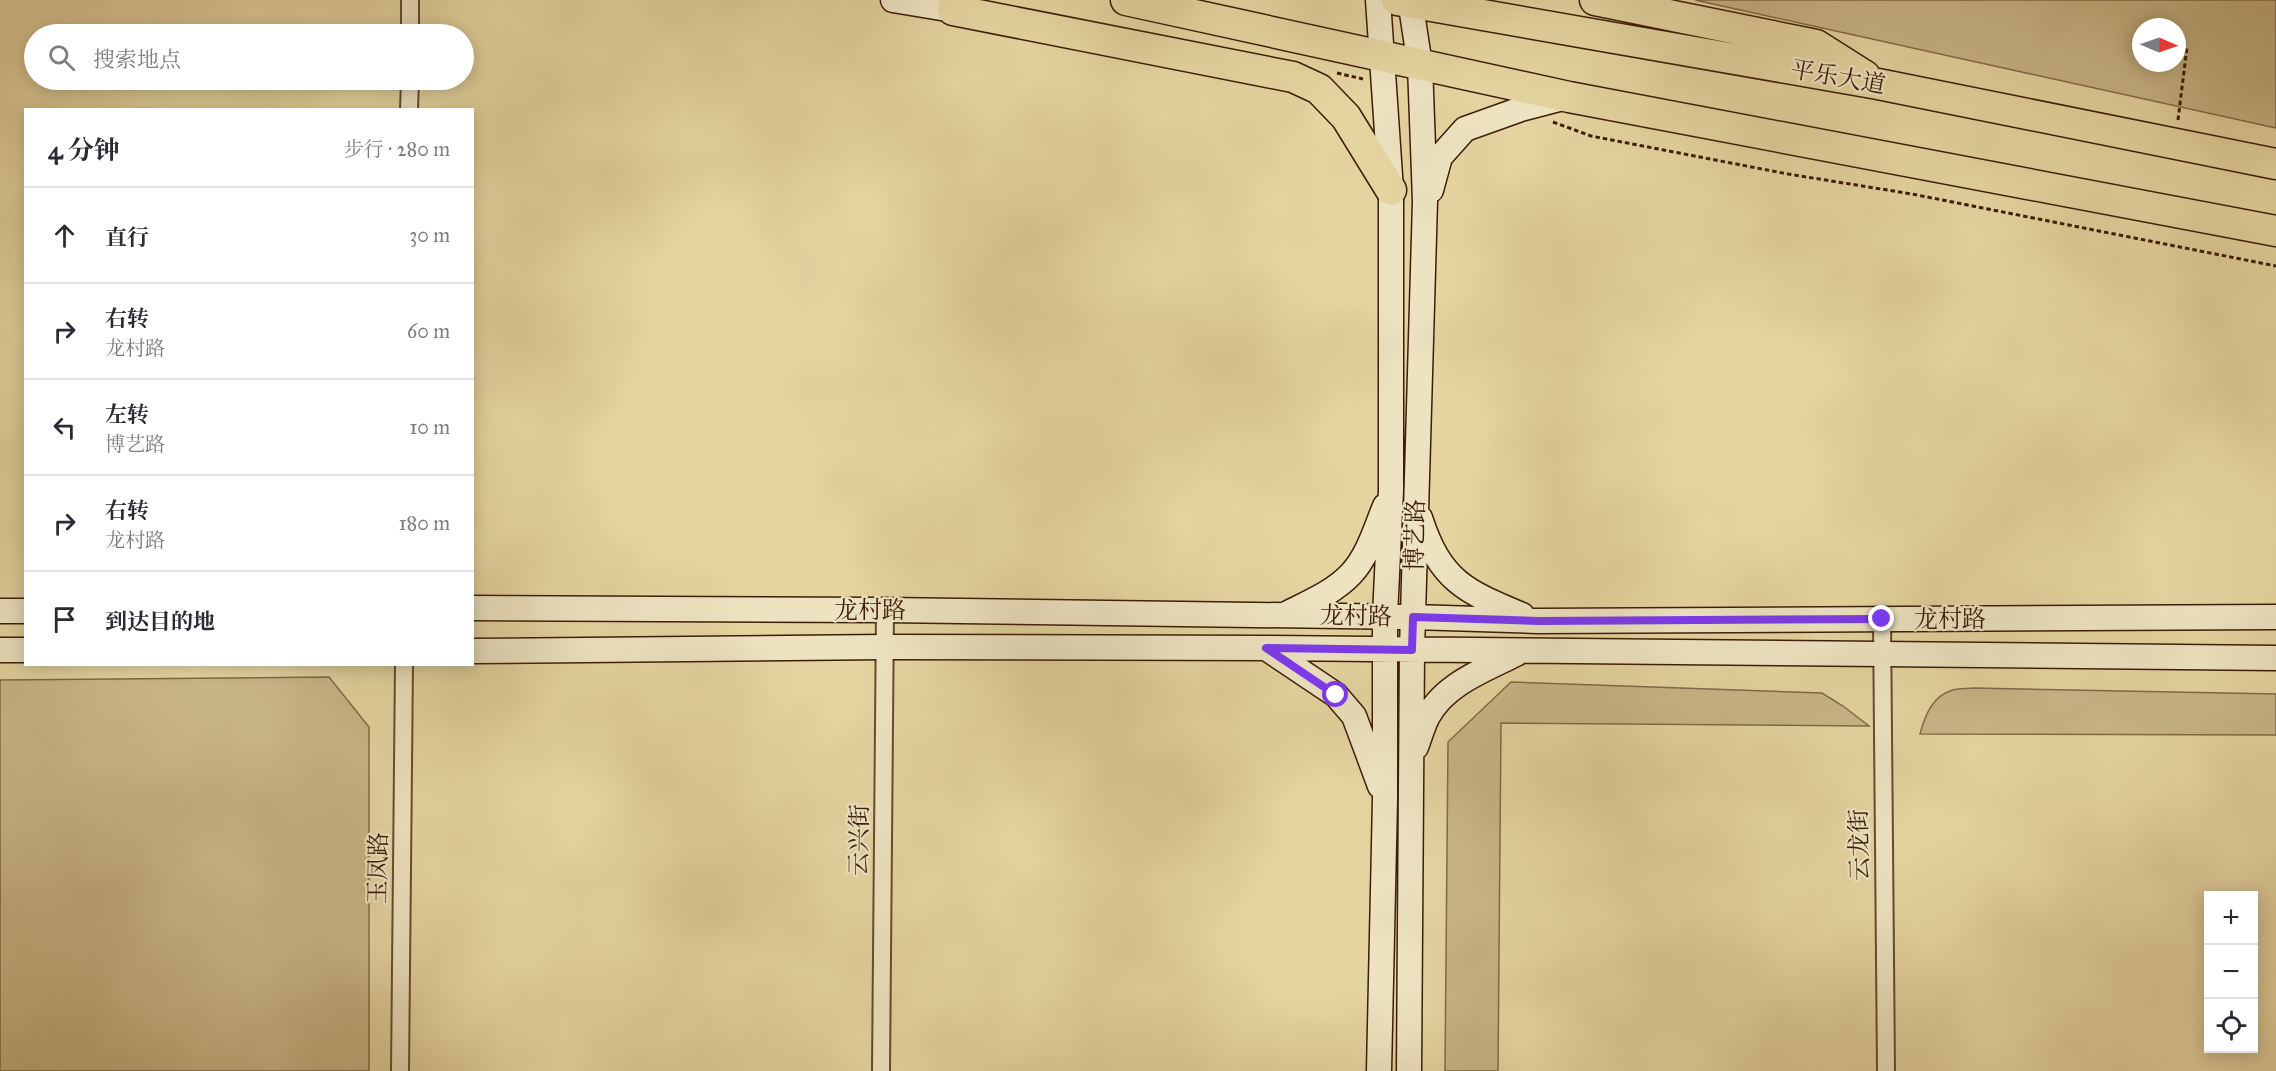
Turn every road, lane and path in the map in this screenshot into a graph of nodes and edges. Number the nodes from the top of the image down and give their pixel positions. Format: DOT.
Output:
graph roads {
  1 [pos="410,0"];
  2 [pos="893,0"];
  3 [pos="1126,0"];
  4 [pos="1378,0"];
  5 [pos="1595,0"];
  6 [pos="1406,1"];
  7 [pos="954,5"];
  8 [pos="410,24"];
  9 [pos="2187,47"];
  10 [pos="1420,65"];
  11 [pos="1383,69"];
  12 [pos="1293,77"];
  13 [pos="1878,84"];
  14 [pos="410,90"];
  15 [pos="1569,97"];
  16 [pos="409,108"];
  17 [pos="1521,109"];
  18 [pos="2178,120"];
  19 [pos="2276,164"];
  20 [pos="1391,190"];
  21 [pos="1425,213"];
  22 [pos="2272,233"];
  23 [pos="2276,266"];
  24 [pos="1391,490"];
  25 [pos="1415,502"];
  26 [pos="474,608"];
  27 [pos="885,610"];
  28 [pos="0,611"];
  29 [pos="24,611"];
  30 [pos="1282,615"];
  31 [pos="1385,616"];
  32 [pos="1413,617"];
  33 [pos="2276,617"];
  34 [pos="1882,619"];
  35 [pos="1538,621"];
  36 [pos="885,647"];
  37 [pos="1266,648"];
  38 [pos="0,650"];
  39 [pos="24,650"];
  40 [pos="1385,650"];
  41 [pos="1412,650"];
  42 [pos="474,651"];
  43 [pos="1521,651"];
  44 [pos="1881,655"];
  45 [pos="2276,658"];
  46 [pos="404,666"];
  47 [pos="1411,760"];
  48 [pos="1385,799"];
  49 [pos="400,1071"];
  50 [pos="881,1071"];
  51 [pos="1378,1071"];
  52 [pos="1409,1071"];
  53 [pos="1886,1071"];
  1 -- 8 [label="street"];
  2 -- 7 [label="street"];
  3 -- 11 [label="highway"];
  4 -- 11 [label="street, 博艺路"];
  5 -- 13 [label="highway"];
  6 -- 10 [label="street, 博艺路"];
  6 -- 13 [label="highway, 平乐大道"];
  7 -- 12 [label="highway"];
  9 -- 18 [label="path"];
  10 -- 11 [label="highway"];
  10 -- 15 [label="highway"];
  10 -- 21 [label="street, 博艺路"];
  11 -- 12 [label="path"];
  11 -- 20 [label="street, 博艺路"];
  12 -- 20 [label="highway"];
  13 -- 19 [label="highway, 平乐大道"];
  14 -- 16 [label="street"];
  15 -- 17 [label="street"];
  15 -- 22 [label="highway"];
  17 -- 21 [label="street"];
  17 -- 23 [label="path"];
  20 -- 24 [label="street, 博艺路"];
  21 -- 25 [label="street, 博艺路"];
  24 -- 30 [label="street"];
  24 -- 31 [label="street, 博艺路"];
  25 -- 32 [label="street, 博艺路"];
  25 -- 35 [label="street"];
  26 -- 27 [label="street, 龙村路"];
  27 -- 30 [label="street, 龙村路"];
  27 -- 36 [label="street, 云兴街"];
  28 -- 29 [label="street"];
  30 -- 31 [label="street, 龙村路"];
  31 -- 32 [label="street, 龙村路"];
  31 -- 40 [label="street, 博艺路"];
  32 -- 35 [label="street, 龙村路"];
  32 -- 41 [label="street, 博艺路"];
  33 -- 34 [label="street, 龙村路"];
  34 -- 35 [label="street, 龙村路"];
  34 -- 44 [label="street, 云龙街"];
  36 -- 37 [label="street, 龙村路"];
  36 -- 42 [label="street, 龙村路"];
  36 -- 50 [label="street, 云兴街"];
  37 -- 40 [label="street, 龙村路"];
  37 -- 48 [label="street"];
  38 -- 39 [label="street"];
  40 -- 41 [label="street, 龙村路"];
  40 -- 48 [label="street, 博艺路"];
  41 -- 43 [label="street, 龙村路"];
  41 -- 47 [label="street, 博艺路"];
  43 -- 44 [label="street, 龙村路"];
  43 -- 47 [label="street"];
  44 -- 45 [label="street, 龙村路"];
  44 -- 53 [label="street, 云龙街"];
  46 -- 49 [label="street, 玉凤路"];
  47 -- 52 [label="street, 博艺路"];
  48 -- 51 [label="street, 博艺路"];
}
